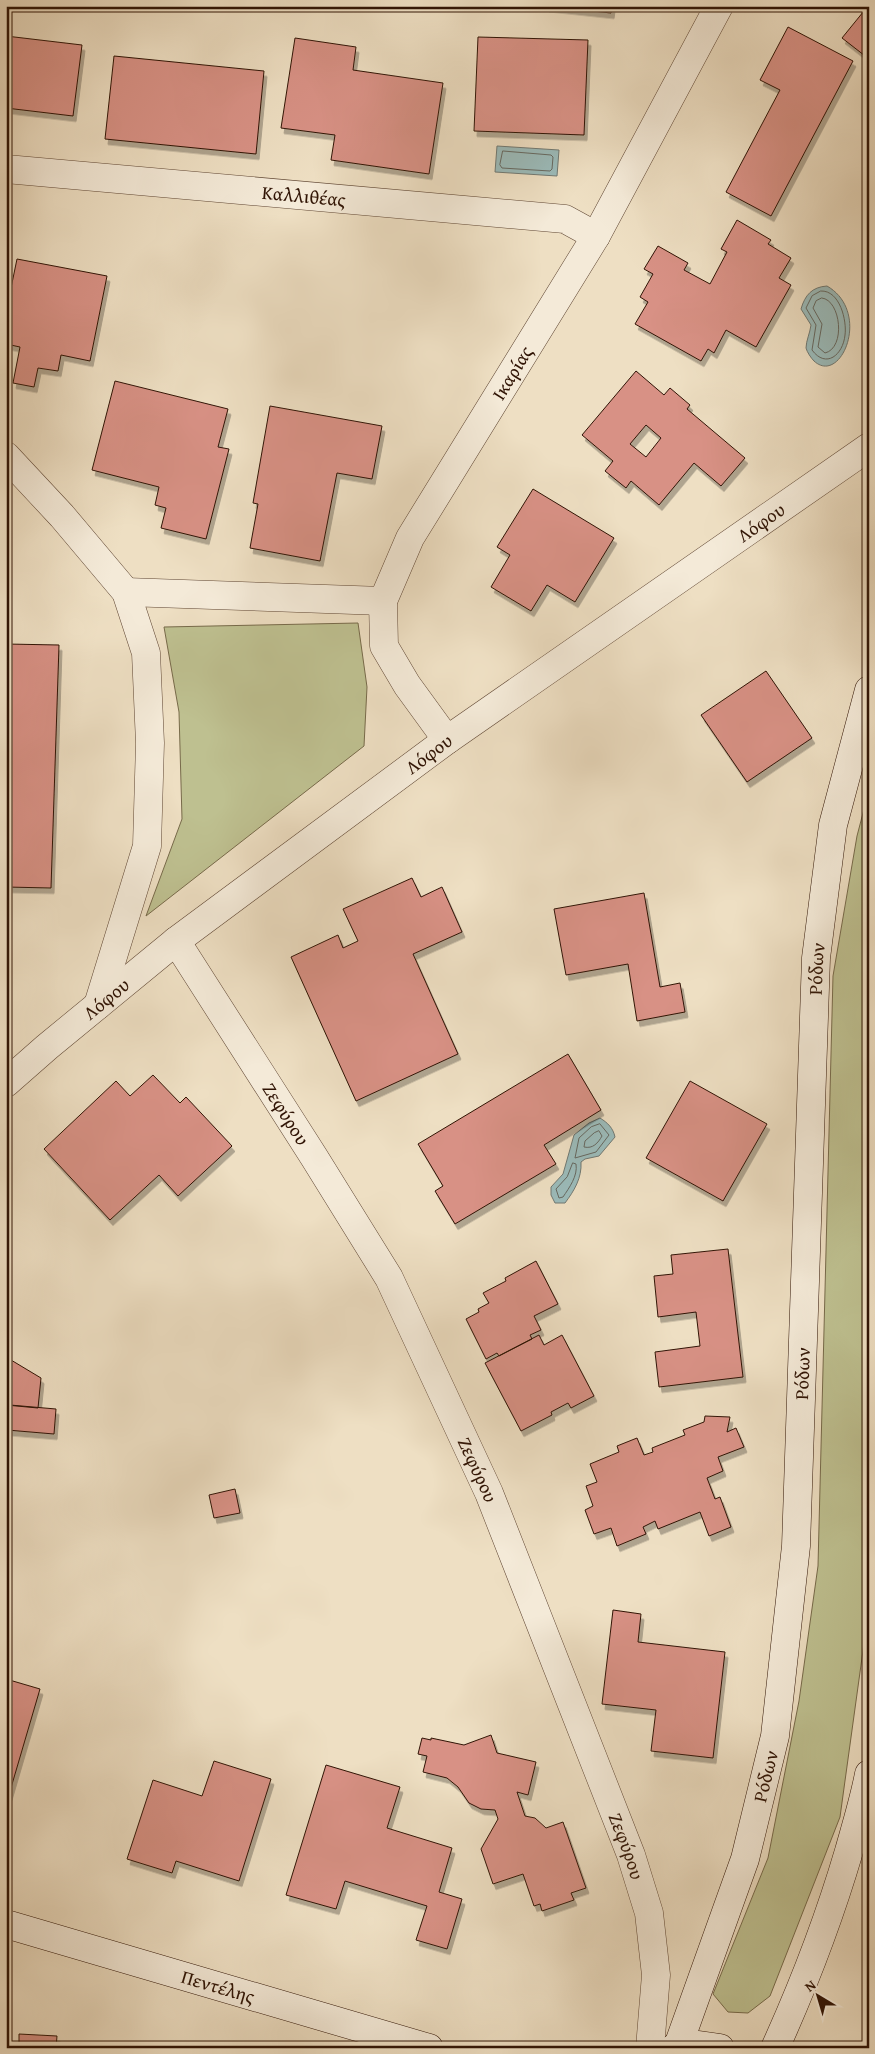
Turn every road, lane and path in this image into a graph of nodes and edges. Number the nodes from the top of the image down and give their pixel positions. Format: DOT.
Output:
graph roads {
  1 [pos="720,6"];
  2 [pos="6,169"];
  3 [pos="596,236"];
  4 [pos="869,447"];
  5 [pos="6,456"];
  6 [pos="126,592"];
  7 [pos="383,601"];
  8 [pos="869,690"];
  9 [pos="447,740"];
  10 [pos="176,941"];
  11 [pos="98,1005"];
  12 [pos="6,1083"];
  13 [pos="869,1774"];
  14 [pos="6,1924"];
  15 [pos="676,2047"];
  16 [pos="430,2048"];
  17 [pos="650,2048"];
  18 [pos="720,2048"];
  19 [pos="775,2048"];
  1 -- 3 [label="street, Ικαρίας"];
  2 -- 3 [label="street, Καλλιθέας"];
  3 -- 7 [label="street, Ικαρίας"];
  4 -- 9 [label="street, Λόφου"];
  5 -- 6 [label="street"];
  6 -- 7 [label="street"];
  6 -- 11 [label="street"];
  7 -- 9 [label="street, Ικαρίας"];
  8 -- 15 [label="street, Ρόδων"];
  9 -- 10 [label="street, Λόφου"];
  10 -- 11 [label="street, Λόφου"];
  10 -- 17 [label="street, Ζεφύρου"];
  11 -- 12 [label="street, Λόφου"];
  13 -- 19 [label="street"];
  14 -- 16 [label="street, Πεντέλης"];
  15 -- 18 [label="street"];
}
